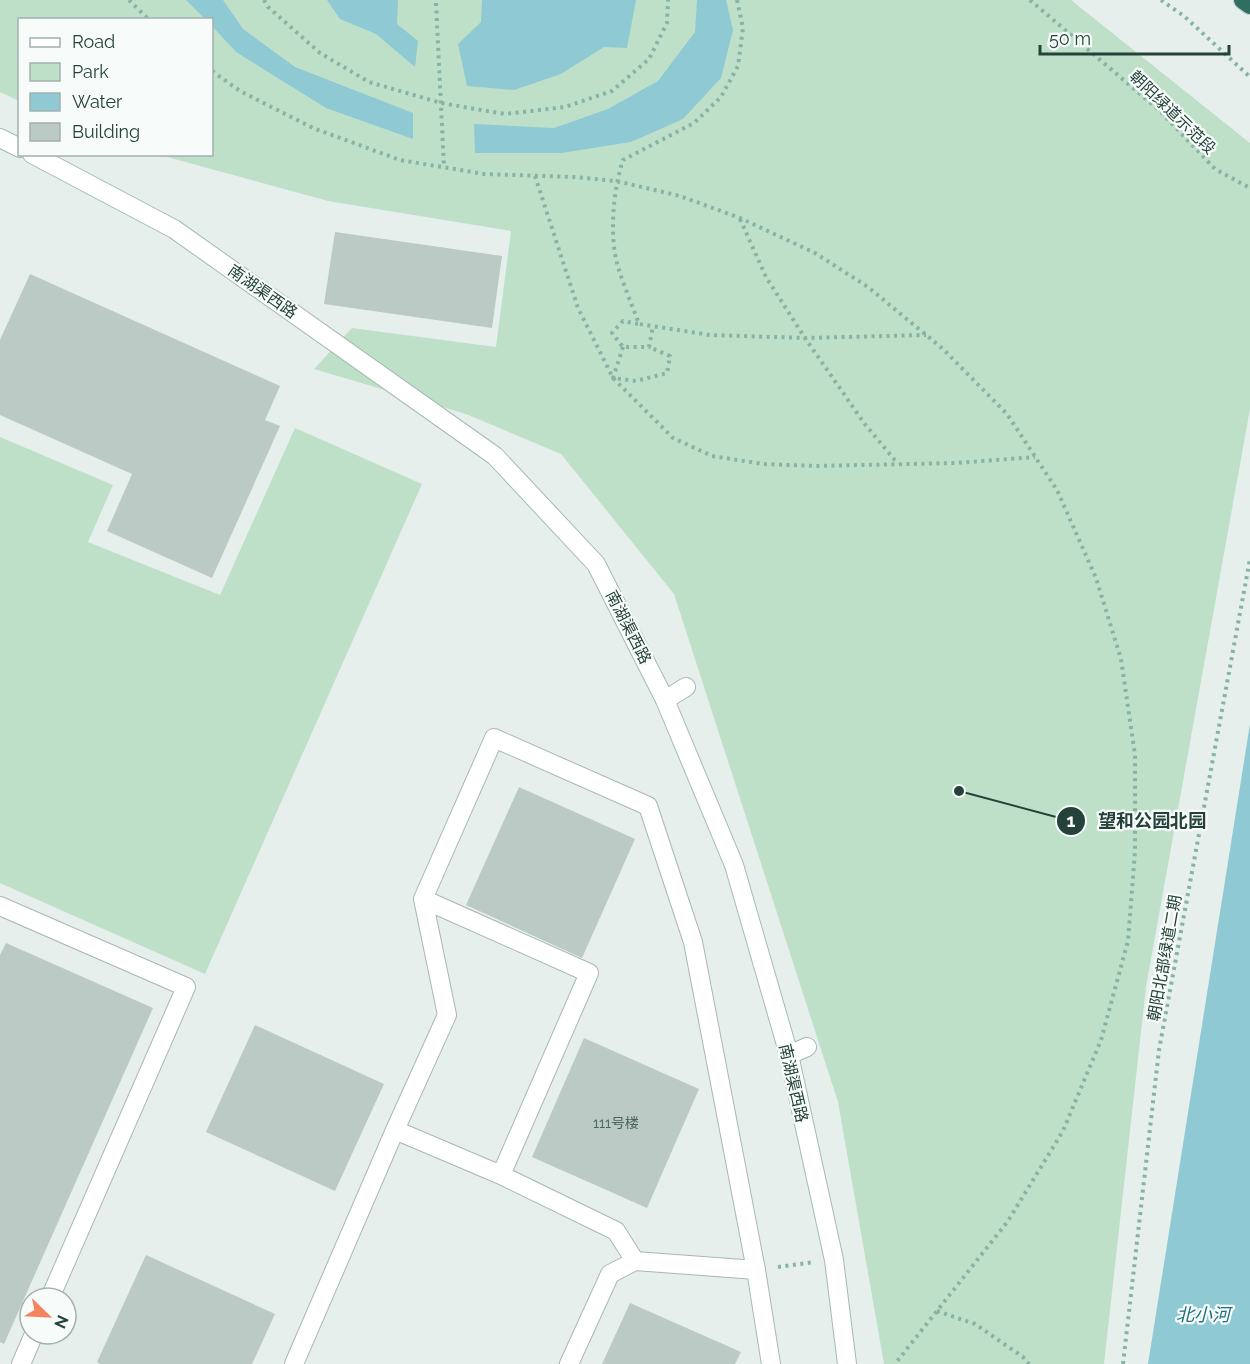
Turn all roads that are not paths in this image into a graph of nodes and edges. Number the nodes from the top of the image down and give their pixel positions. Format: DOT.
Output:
graph roads {
  1 [pos="1243,0"];
  2 [pos="1250,5"];
  3 [pos="0,138"];
  4 [pos="18,147"];
  5 [pos="36,156"];
  6 [pos="686,687"];
  7 [pos="665,700"];
  8 [pos="423,899"];
  9 [pos="0,906"];
  10 [pos="807,1047"];
  11 [pos="789,1055"];
  12 [pos="395,1131"];
  13 [pos="501,1176"];
  14 [pos="635,1261"];
  15 [pos="756,1270"];
  16 [pos="55,1286"];
  17 [pos="29,1346"];
  18 [pos="21,1364"];
  19 [pos="294,1364"];
  20 [pos="569,1364"];
  21 [pos="771,1364"];
  22 [pos="847,1364"];
  1 -- 2 [label="highway"];
  3 -- 4 [label="street"];
  5 -- 7 [label="street, 南湖渠西路"];
  6 -- 7 [label="street"];
  7 -- 11 [label="street, 南湖渠西路"];
  8 -- 12 [label="street"];
  8 -- 13 [label="street"];
  8 -- 15 [label="street"];
  9 -- 16 [label="street"];
  10 -- 11 [label="street"];
  11 -- 22 [label="street, 南湖渠西路"];
  12 -- 13 [label="street"];
  12 -- 19 [label="street"];
  13 -- 14 [label="street"];
  14 -- 15 [label="street"];
  14 -- 20 [label="street"];
  15 -- 21 [label="street"];
  17 -- 18 [label="street"];
}
